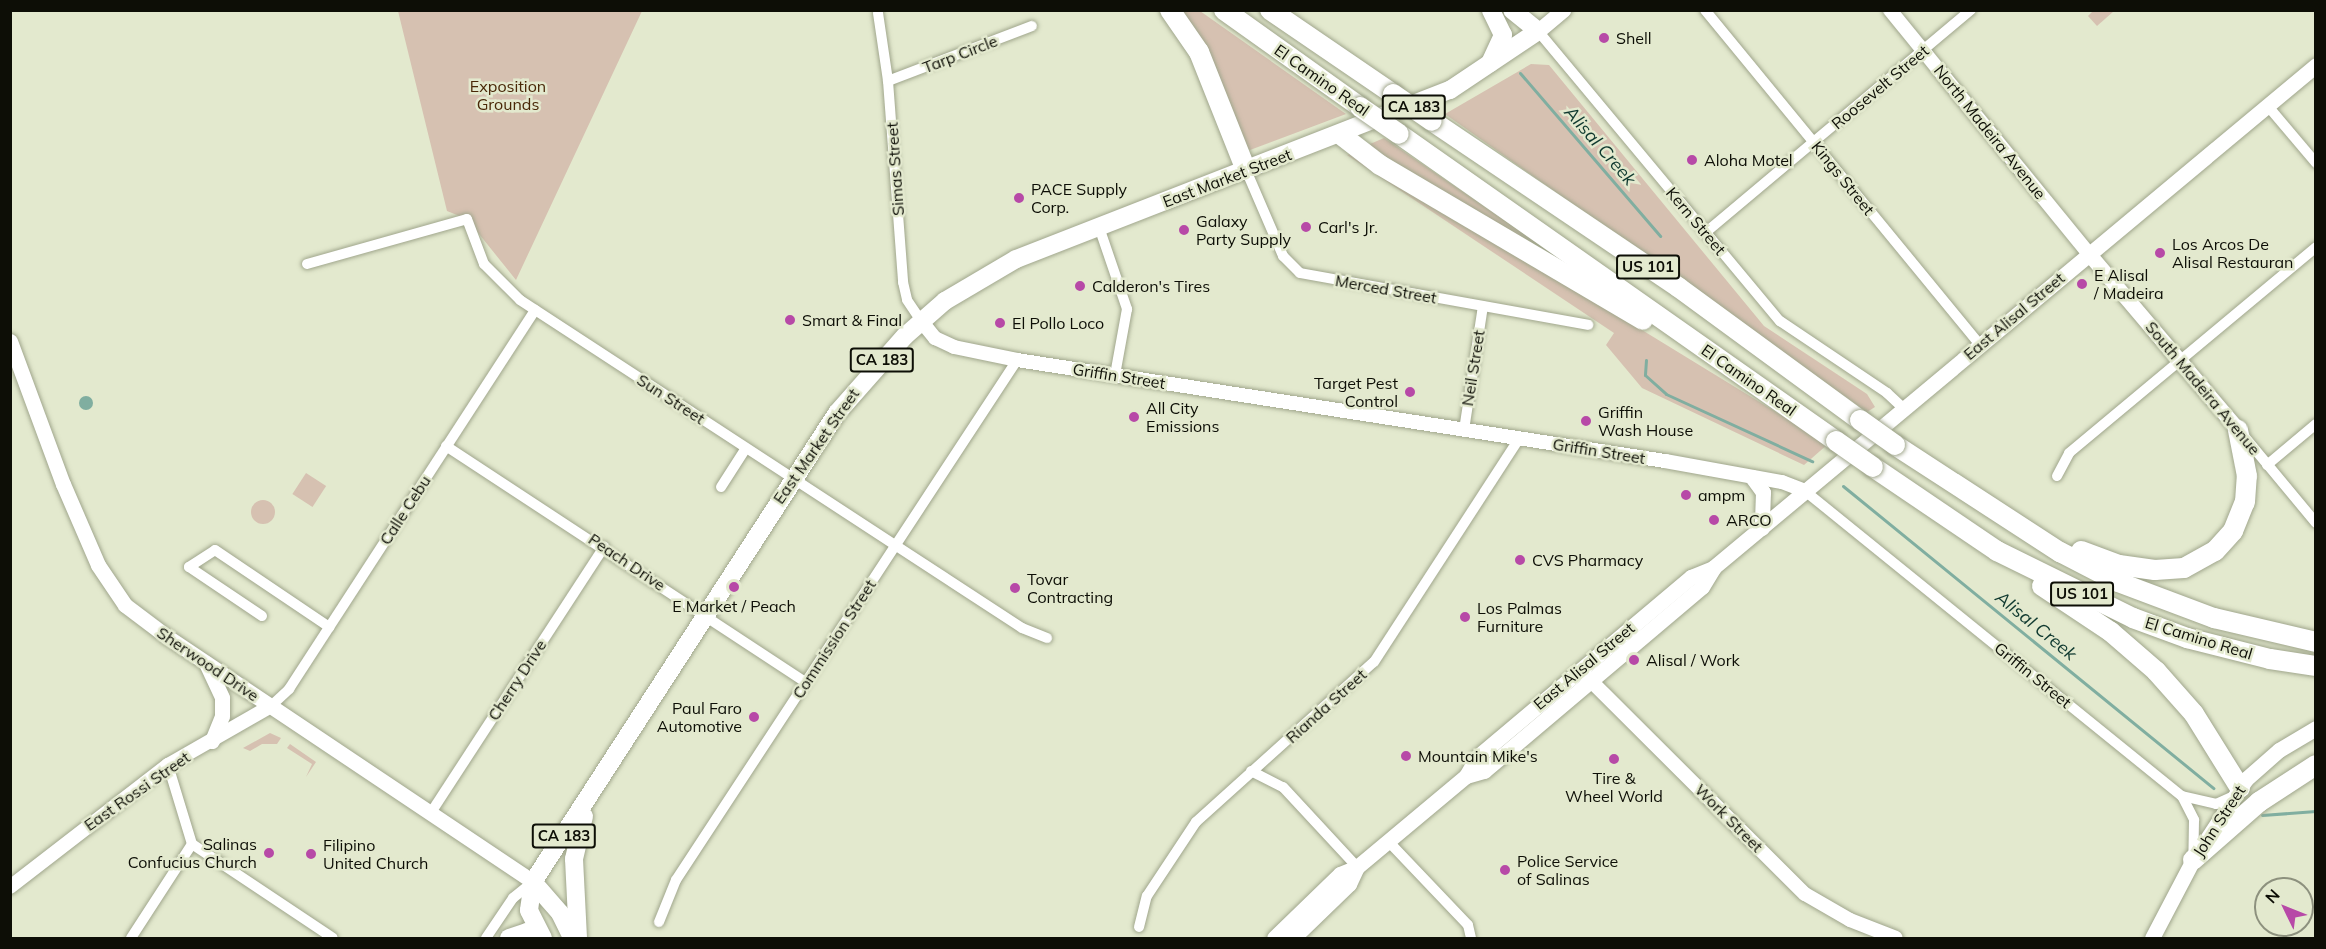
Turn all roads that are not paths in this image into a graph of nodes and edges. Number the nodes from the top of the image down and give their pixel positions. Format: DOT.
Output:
graph roads {
  1 [pos="1170,10"];
  2 [pos="1224,10"];
  3 [pos="1270,10"];
  4 [pos="1288,10"];
  5 [pos="1491,10"];
  6 [pos="1512,10"];
  7 [pos="1563,10"];
  8 [pos="1705,10"];
  9 [pos="1890,10"];
  10 [pos="1971,10"];
  11 [pos="878,13"];
  12 [pos="1032,26"];
  13 [pos="1538,31"];
  14 [pos="1923,50"];
  15 [pos="2316,65"];
  16 [pos="1358,70"];
  17 [pos="1483,70"];
  18 [pos="888,81"];
  19 [pos="2267,105"];
  20 [pos="1413,108"];
  21 [pos="1341,135"];
  22 [pos="1814,142"];
  23 [pos="2316,163"];
  24 [pos="1246,170"];
  25 [pos="1099,227"];
  26 [pos="1706,232"];
  27 [pos="2316,247"];
  28 [pos="2089,254"];
  29 [pos="307,264"];
  30 [pos="1483,306"];
  31 [pos="535,310"];
  32 [pos="922,322"];
  33 [pos="1588,325"];
  34 [pos="10,341"];
  35 [pos="1980,345"];
  36 [pos="1720,359"];
  37 [pos="1017,360"];
  38 [pos="2180,360"];
  39 [pos="1115,375"];
  40 [pos="1903,408"];
  41 [pos="2316,424"];
  42 [pos="2238,429"];
  43 [pos="1464,430"];
  44 [pos="1519,439"];
  45 [pos="446,446"];
  46 [pos="746,448"];
  47 [pos="2267,465"];
  48 [pos="2057,476"];
  49 [pos="1752,477"];
  50 [pos="793,478"];
  51 [pos="721,487"];
  52 [pos="1806,491"];
  53 [pos="2012,522"];
  54 [pos="2316,523"];
  55 [pos="1762,528"];
  56 [pos="895,546"];
  57 [pos="604,547"];
  58 [pos="1997,551"];
  59 [pos="1713,568"];
  60 [pos="704,614"];
  61 [pos="262,616"];
  62 [pos="329,627"];
  63 [pos="1047,638"];
  64 [pos="2316,642"];
  65 [pos="206,663"];
  66 [pos="2316,666"];
  67 [pos="1580,670"];
  68 [pos="1591,681"];
  69 [pos="805,682"];
  70 [pos="270,706"];
  71 [pos="2316,728"];
  72 [pos="212,741"];
  73 [pos="168,765"];
  74 [pos="2316,765"];
  75 [pos="1251,771"];
  76 [pos="1466,776"];
  77 [pos="594,789"];
  78 [pos="2237,792"];
  79 [pos="2182,796"];
  80 [pos="430,814"];
  81 [pos="1388,842"];
  82 [pos="192,844"];
  83 [pos="2193,860"];
  84 [pos="1357,867"];
  85 [pos="533,882"];
  86 [pos="10,887"];
  87 [pos="659,922"];
  88 [pos="1139,927"];
  89 [pos="131,939"];
  90 [pos="333,939"];
  91 [pos="486,939"];
  92 [pos="509,939"];
  93 [pos="541,939"];
  94 [pos="572,939"];
  95 [pos="578,939"];
  96 [pos="1274,939"];
  97 [pos="1293,939"];
  98 [pos="1471,939"];
  99 [pos="1896,939"];
  100 [pos="2152,939"];
  1 -- 24 [label="highway"];
  2 -- 36 [label="highway, El Camino Real / US 101, bridge"];
  3 -- 16 [label="highway, El Camino Real / US 101"];
  4 -- 16 [label="highway"];
  5 -- 17 [label="main road"];
  6 -- 13 [label="main road, Kern Street"];
  7 -- 13 [label="main road, East Market Street"];
  8 -- 22 [label="street, Kings Street"];
  9 -- 14 [label="street, North Madeira Avenue"];
  10 -- 14 [label="street, Roosevelt Street"];
  11 -- 18 [label="street, Simas Street"];
  12 -- 18 [label="street, Tarp Circle"];
  13 -- 17 [label="main road, East Market Street / CA 183"];
  13 -- 26 [label="street, Kern Street"];
  14 -- 22 [label="street, Roosevelt Street"];
  14 -- 28 [label="street, North Madeira Avenue"];
  15 -- 19 [label="main road, East Alisal Street"];
  16 -- 20 [label="highway, El Camino Real / US 101, bridge"];
  17 -- 20 [label="main road, East Market Street / CA 183"];
  18 -- 32 [label="street, Simas Street"];
  19 -- 23 [label="street"];
  19 -- 28 [label="main road, East Alisal Street"];
  20 -- 21 [label="main road, East Market Street / CA 183"];
  20 -- 53 [label="highway, El Camino Real / US 101, bridge"];
  21 -- 24 [label="main road, East Market Street / CA 183"];
  21 -- 36 [label="highway"];
  22 -- 26 [label="street, Roosevelt Street"];
  22 -- 35 [label="street, Kings Street"];
  24 -- 25 [label="main road, East Market Street / CA 183"];
  24 -- 30 [label="street, Merced Street"];
  25 -- 32 [label="main road, East Market Street / CA 183"];
  25 -- 39 [label="street"];
  26 -- 40 [label="street, Kern Street"];
  27 -- 38 [label="street"];
  28 -- 35 [label="main road, East Alisal Street"];
  28 -- 38 [label="main road, South Madeira Avenue"];
  29 -- 31 [label="street, Sun Street"];
  30 -- 33 [label="street, Merced Street"];
  30 -- 43 [label="street, Neil Street"];
  31 -- 45 [label="street, Calle Cebu"];
  31 -- 46 [label="street, Sun Street"];
  32 -- 37 [label="street, Griffin Street"];
  32 -- 50 [label="main road, East Market Street / CA 183"];
  34 -- 65 [label="main road, Sherwood Drive"];
  35 -- 40 [label="main road, East Alisal Street"];
  36 -- 58 [label="highway, El Camino Real / US 101, bridge"];
  37 -- 39 [label="street, Griffin Street"];
  37 -- 56 [label="street, Commission Street"];
  38 -- 42 [label="main road, South Madeira Avenue"];
  38 -- 48 [label="street"];
  39 -- 43 [label="street, Griffin Street"];
  40 -- 52 [label="main road, East Alisal Street"];
  41 -- 47 [label="street"];
  42 -- 47 [label="street, South Madeira Avenue"];
  42 -- 53 [label="highway"];
  43 -- 44 [label="street, Griffin Street"];
  44 -- 49 [label="street, Griffin Street"];
  44 -- 75 [label="street, Rianda Street"];
  45 -- 57 [label="street, Peach Drive"];
  45 -- 62 [label="street, Calle Cebu"];
  46 -- 50 [label="street, Sun Street"];
  46 -- 51 [label="street"];
  47 -- 54 [label="street, South Madeira Avenue"];
  49 -- 52 [label="street, Griffin Street"];
  49 -- 55 [label="main road"];
  50 -- 56 [label="street, Sun Street"];
  50 -- 60 [label="main road, East Market Street / CA 183"];
  52 -- 55 [label="main road, East Alisal Street"];
  52 -- 79 [label="street, Griffin Street"];
  53 -- 64 [label="highway, El Camino Real / US 101"];
  55 -- 59 [label="main road, East Alisal Street"];
  56 -- 63 [label="street, Sun Street"];
  56 -- 69 [label="street, Commission Street"];
  57 -- 60 [label="street, Peach Drive"];
  57 -- 80 [label="street, Cherry Drive"];
  58 -- 66 [label="highway, El Camino Real / US 101"];
  58 -- 78 [label="highway"];
  59 -- 67 [label="main road, East Alisal Street"];
  59 -- 68 [label="main road, East Alisal Street"];
  60 -- 69 [label="street, Peach Drive"];
  60 -- 77 [label="main road, East Market Street / CA 183"];
  61 -- 62 [label="street"];
  62 -- 70 [label="street, Calle Cebu"];
  65 -- 70 [label="main road, Sherwood Drive"];
  65 -- 72 [label="main road"];
  67 -- 68 [label="street, Work Street"];
  67 -- 76 [label="main road, East Alisal Street"];
  68 -- 76 [label="main road, East Alisal Street"];
  68 -- 99 [label="street, Work Street"];
  69 -- 87 [label="street, Commission Street"];
  70 -- 72 [label="street, East Rossi Street"];
  70 -- 80 [label="main road, Sherwood Drive"];
  71 -- 78 [label="main road, John Street"];
  72 -- 73 [label="street, East Rossi Street"];
  73 -- 82 [label="street"];
  73 -- 86 [label="street, East Rossi Street"];
  74 -- 83 [label="highway"];
  75 -- 84 [label="street"];
  75 -- 88 [label="street, Rianda Street"];
  76 -- 81 [label="main road, East Alisal Street"];
  77 -- 85 [label="main road, East Market Street / CA 183"];
  77 -- 95 [label="main road"];
  78 -- 79 [label="street, Griffin Street"];
  78 -- 83 [label="main road, John Street"];
  79 -- 83 [label="street, Griffin Street"];
  80 -- 85 [label="main road, Sherwood Drive"];
  81 -- 84 [label="main road, East Alisal Street"];
  81 -- 98 [label="street"];
  82 -- 89 [label="street"];
  82 -- 90 [label="street"];
  83 -- 100 [label="main road, John Street"];
  84 -- 96 [label="main road, East Alisal Street"];
  84 -- 97 [label="main road, East Alisal Street"];
  85 -- 91 [label="street, East Market Street"];
  85 -- 93 [label="main road, CA 183"];
  85 -- 94 [label="main road"];
  92 -- 93 [label="main road"];
}
